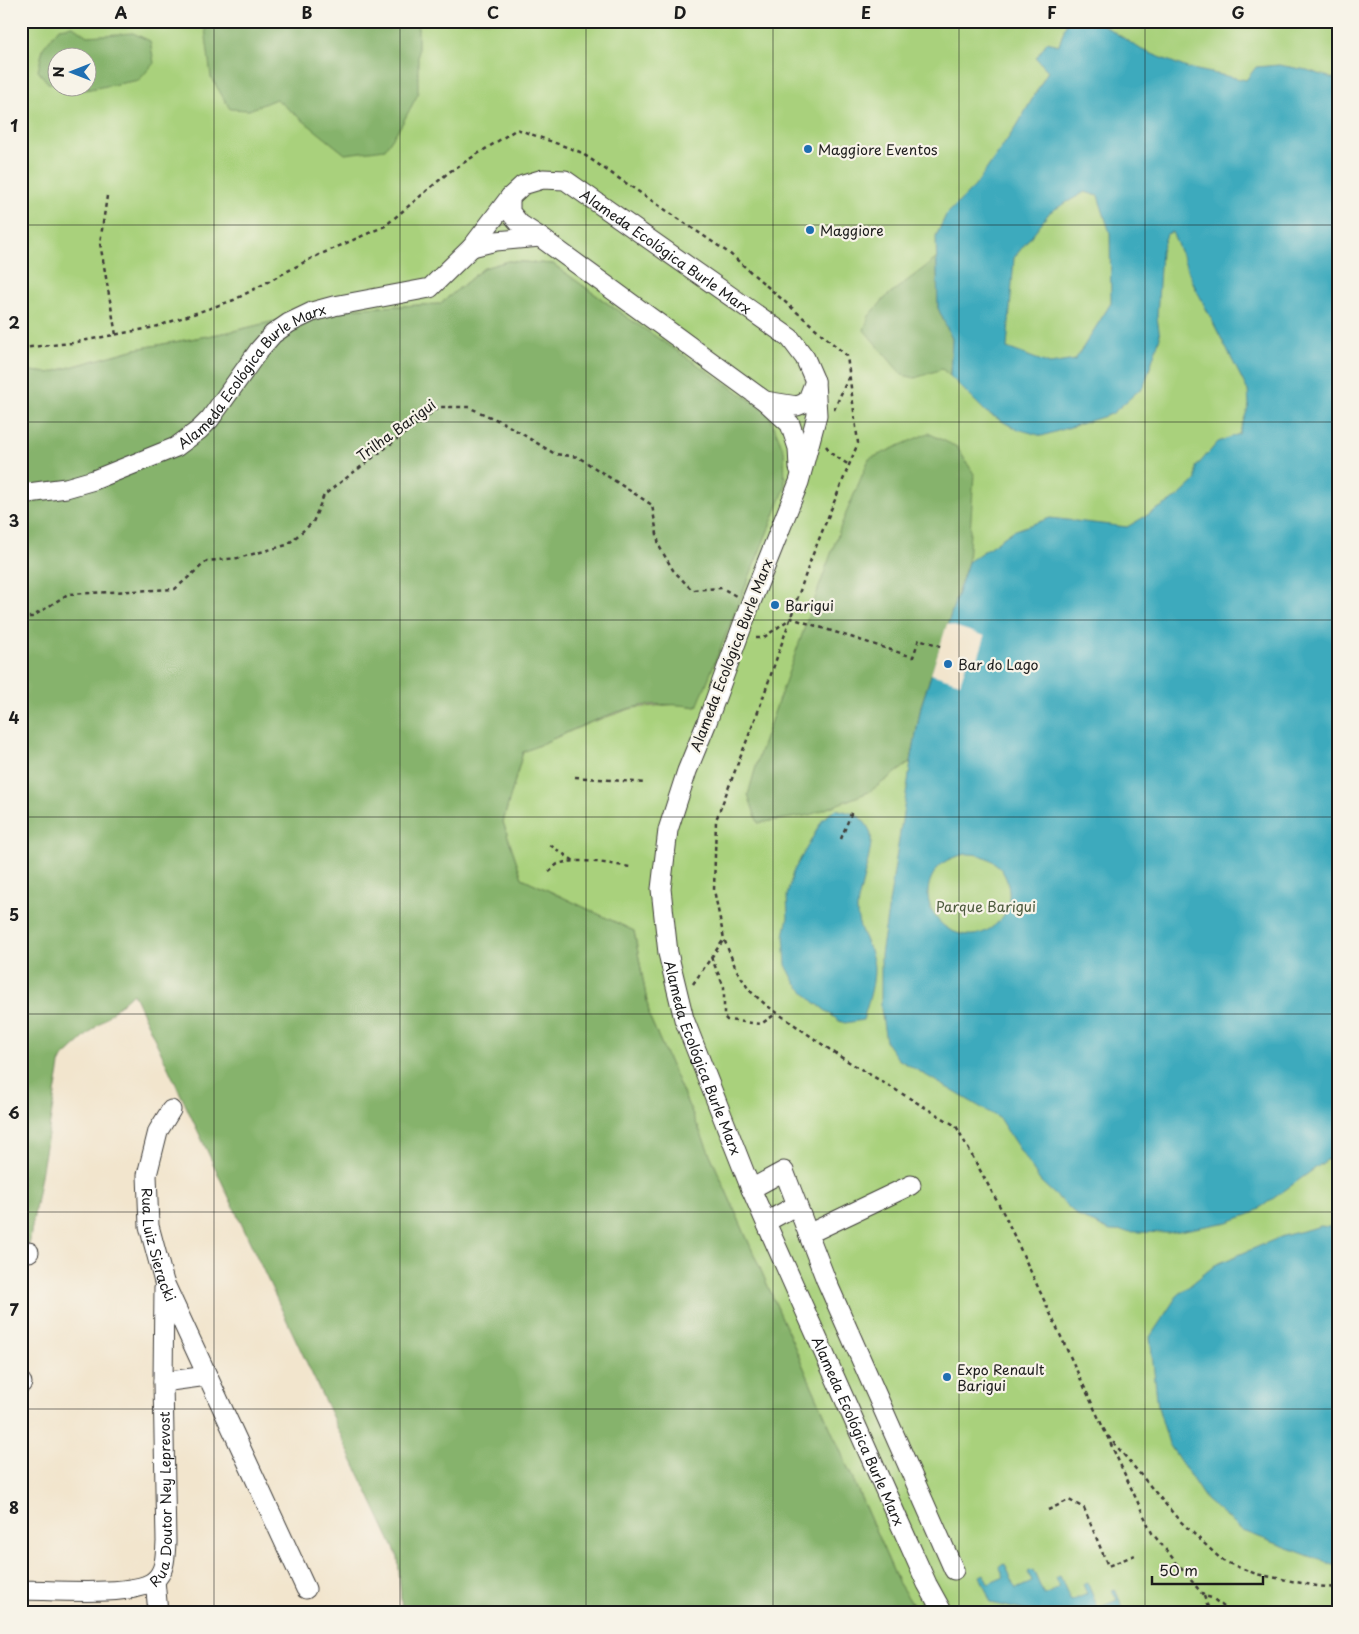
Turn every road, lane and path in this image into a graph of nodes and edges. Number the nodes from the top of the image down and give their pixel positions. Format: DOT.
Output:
graph roads {
  1 [pos="107,196"];
  2 [pos="510,197"];
  3 [pos="540,237"];
  4 [pos="472,247"];
  5 [pos="116,335"];
  6 [pos="21,348"];
  7 [pos="849,374"];
  8 [pos="815,381"];
  9 [pos="765,401"];
  10 [pos="832,415"];
  11 [pos="825,443"];
  12 [pos="849,465"];
  13 [pos="799,482"];
  14 [pos="21,494"];
  15 [pos="751,602"];
  16 [pos="21,617"];
  17 [pos="790,618"];
  18 [pos="737,638"];
  19 [pos="940,646"];
  20 [pos="575,777"];
  21 [pos="646,783"];
  22 [pos="852,811"];
  23 [pos="841,839"];
  24 [pos="550,845"];
  25 [pos="575,862"];
  26 [pos="630,867"];
  27 [pos="549,872"];
  28 [pos="724,939"];
  29 [pos="711,957"];
  30 [pos="690,987"];
  31 [pos="777,1013"];
  32 [pos="171,1110"];
  33 [pos="911,1185"];
  34 [pos="751,1189"];
  35 [pos="797,1205"];
  36 [pos="766,1222"];
  37 [pos="808,1234"];
  38 [pos="164,1282"];
  39 [pos="207,1376"];
  40 [pos="163,1382"];
  41 [pos="1105,1432"];
  42 [pos="1048,1510"];
  43 [pos="1135,1555"];
  44 [pos="954,1570"];
  45 [pos="155,1580"];
  46 [pos="1338,1588"];
  47 [pos="306,1589"];
  48 [pos="21,1590"];
  49 [pos="1204,1596"];
  50 [pos="158,1613"];
  51 [pos="943,1613"];
  52 [pos="1210,1613"];
  53 [pos="1232,1613"];
  1 -- 5 [label="path"];
  2 -- 3 [label="street, Alameda Ecológica Burle Marx"];
  2 -- 4 [label="street, Alameda Ecológica Burle Marx"];
  2 -- 8 [label="street, Alameda Ecológica Burle Marx"];
  3 -- 4 [label="street"];
  3 -- 9 [label="street, Alameda Ecológica Burle Marx"];
  4 -- 14 [label="street, Alameda Ecológica Burle Marx"];
  5 -- 6 [label="path"];
  5 -- 7 [label="path"];
  7 -- 10 [label="path"];
  7 -- 12 [label="path"];
  8 -- 9 [label="street"];
  8 -- 13 [label="street, Alameda Ecológica Burle Marx"];
  9 -- 13 [label="street, Alameda Ecológica Burle Marx"];
  11 -- 12 [label="path"];
  12 -- 17 [label="path"];
  13 -- 15 [label="street, Alameda Ecológica Burle Marx"];
  15 -- 16 [label="path, Trilha Barigui"];
  15 -- 18 [label="street, Alameda Ecológica Burle Marx"];
  17 -- 18 [label="path"];
  17 -- 19 [label="path"];
  17 -- 28 [label="path"];
  18 -- 34 [label="street, Alameda Ecológica Burle Marx"];
  20 -- 21 [label="path"];
  22 -- 23 [label="path"];
  24 -- 25 [label="path"];
  25 -- 26 [label="path"];
  25 -- 27 [label="path"];
  28 -- 29 [label="path"];
  28 -- 31 [label="path"];
  29 -- 30 [label="path"];
  29 -- 31 [label="path"];
  31 -- 41 [label="path"];
  32 -- 38 [label="street, Rua Luiz Sieracki"];
  33 -- 37 [label="street"];
  34 -- 35 [label="street"];
  34 -- 36 [label="street, Alameda Ecológica Burle Marx"];
  35 -- 36 [label="street"];
  35 -- 37 [label="street"];
  36 -- 51 [label="street, Alameda Ecológica Burle Marx"];
  37 -- 44 [label="street"];
  38 -- 39 [label="street, Rua Luiz Sieracki"];
  38 -- 40 [label="street, Rua Doutor Ney Leprevost"];
  39 -- 40 [label="street"];
  39 -- 47 [label="street, Rua Luiz Sieracki"];
  40 -- 45 [label="street, Rua Doutor Ney Leprevost"];
  41 -- 46 [label="path"];
  41 -- 49 [label="path"];
  42 -- 43 [label="path"];
  45 -- 48 [label="street, Rua Doutor Ney Leprevost"];
  45 -- 50 [label="street"];
  49 -- 52 [label="path"];
  49 -- 53 [label="path"];
}
